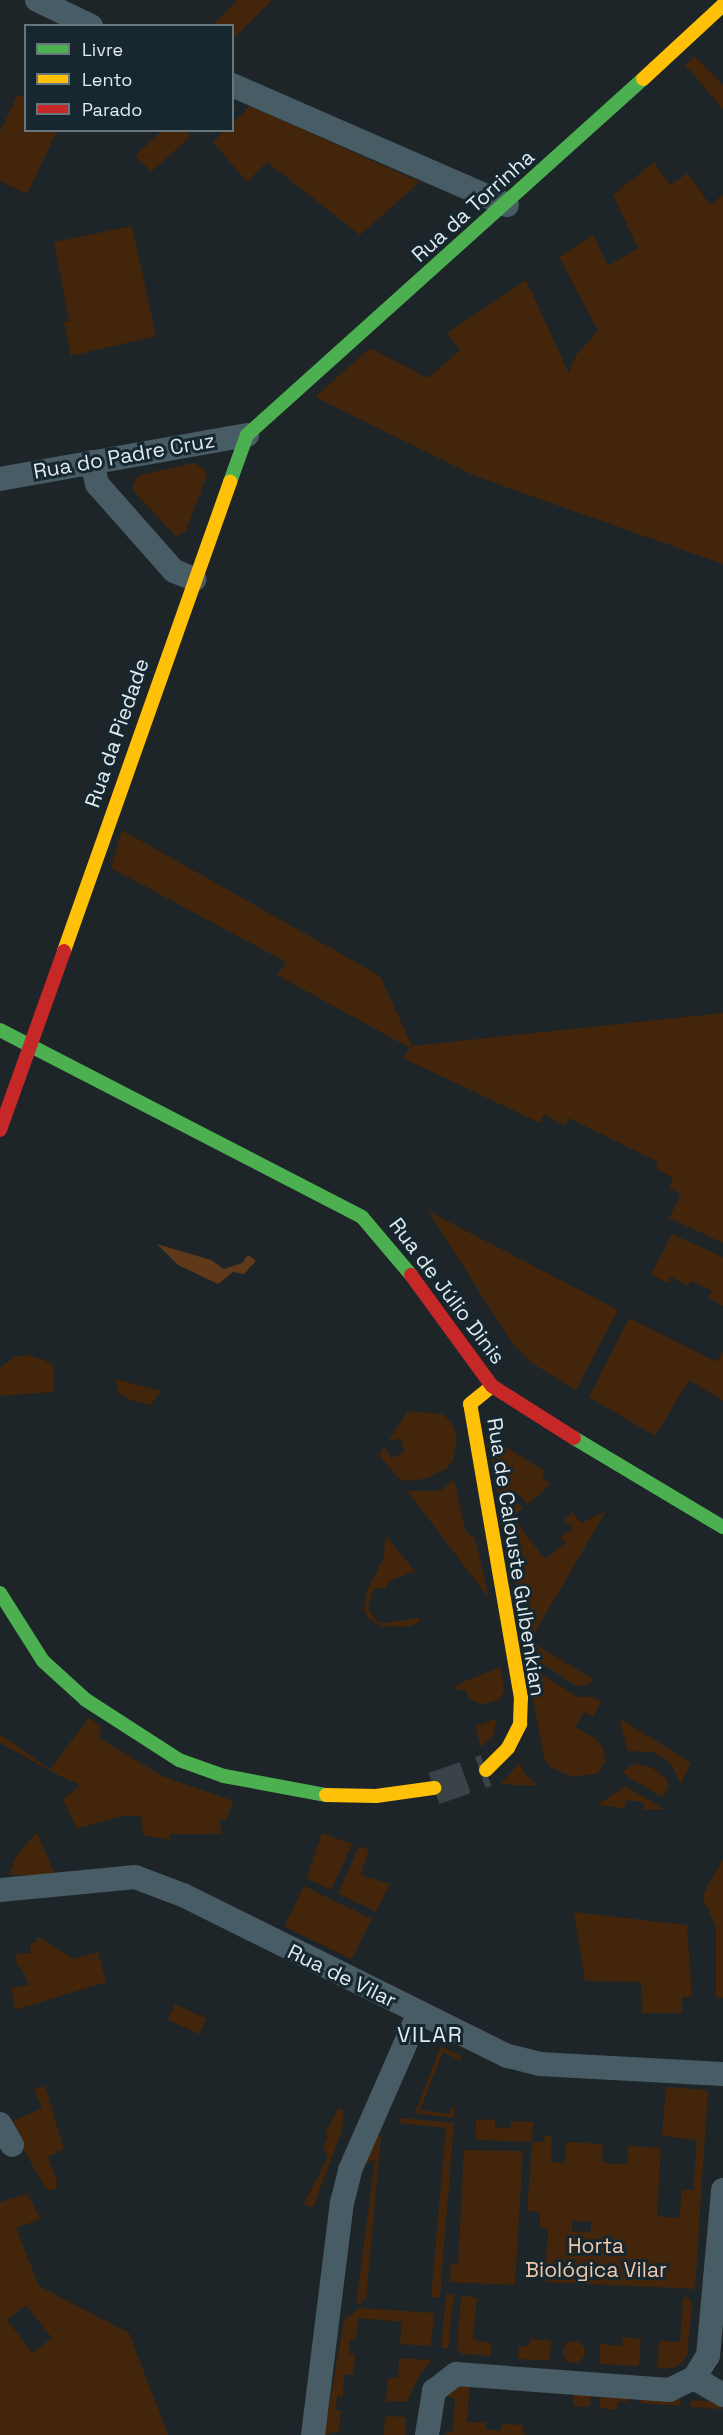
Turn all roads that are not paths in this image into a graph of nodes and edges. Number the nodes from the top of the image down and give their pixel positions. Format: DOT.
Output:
graph roads {
  1 [pos="37,0"];
  2 [pos="723,5"];
  3 [pos="87,24"];
  4 [pos="235,86"];
  5 [pos="507,205"];
  6 [pos="247,435"];
  7 [pos="92,462"];
  8 [pos="0,479"];
  9 [pos="194,579"];
  10 [pos="0,1030"];
  11 [pos="29,1046"];
  12 [pos="0,1130"];
  13 [pos="492,1386"];
  14 [pos="723,1527"];
  15 [pos="0,1593"];
  16 [pos="486,1770"];
  17 [pos="434,1788"];
  18 [pos="0,1890"];
  19 [pos="419,2013"];
  20 [pos="723,2074"];
  21 [pos="723,2190"];
  22 [pos="694,2378"];
  23 [pos="723,2395"];
  24 [pos="313,2435"];
  25 [pos="427,2435"];
  1 -- 3 [label="street"];
  2 -- 5 [label="street, Rua da Torrinha"];
  4 -- 5 [label="street"];
  5 -- 6 [label="street, Rua da Torrinha"];
  6 -- 7 [label="street, Rua do Padre Cruz"];
  6 -- 9 [label="street, Rua da Piedade"];
  7 -- 8 [label="street, Rua do Padre Cruz"];
  7 -- 9 [label="street"];
  9 -- 11 [label="street, Rua da Piedade"];
  10 -- 11 [label="street, Rua de Júlio Dinis"];
  11 -- 12 [label="street, Rua da Piedade"];
  11 -- 13 [label="street, Rua de Júlio Dinis"];
  13 -- 14 [label="street, Rua de Júlio Dinis"];
  13 -- 16 [label="street, Rua de Calouste Gulbenkian"];
  15 -- 17 [label="street"];
  18 -- 19 [label="street, Rua de Vilar"];
  19 -- 20 [label="street, Rua de Vilar"];
  19 -- 24 [label="street"];
  21 -- 22 [label="street"];
  22 -- 23 [label="street"];
  22 -- 25 [label="street"];
}
